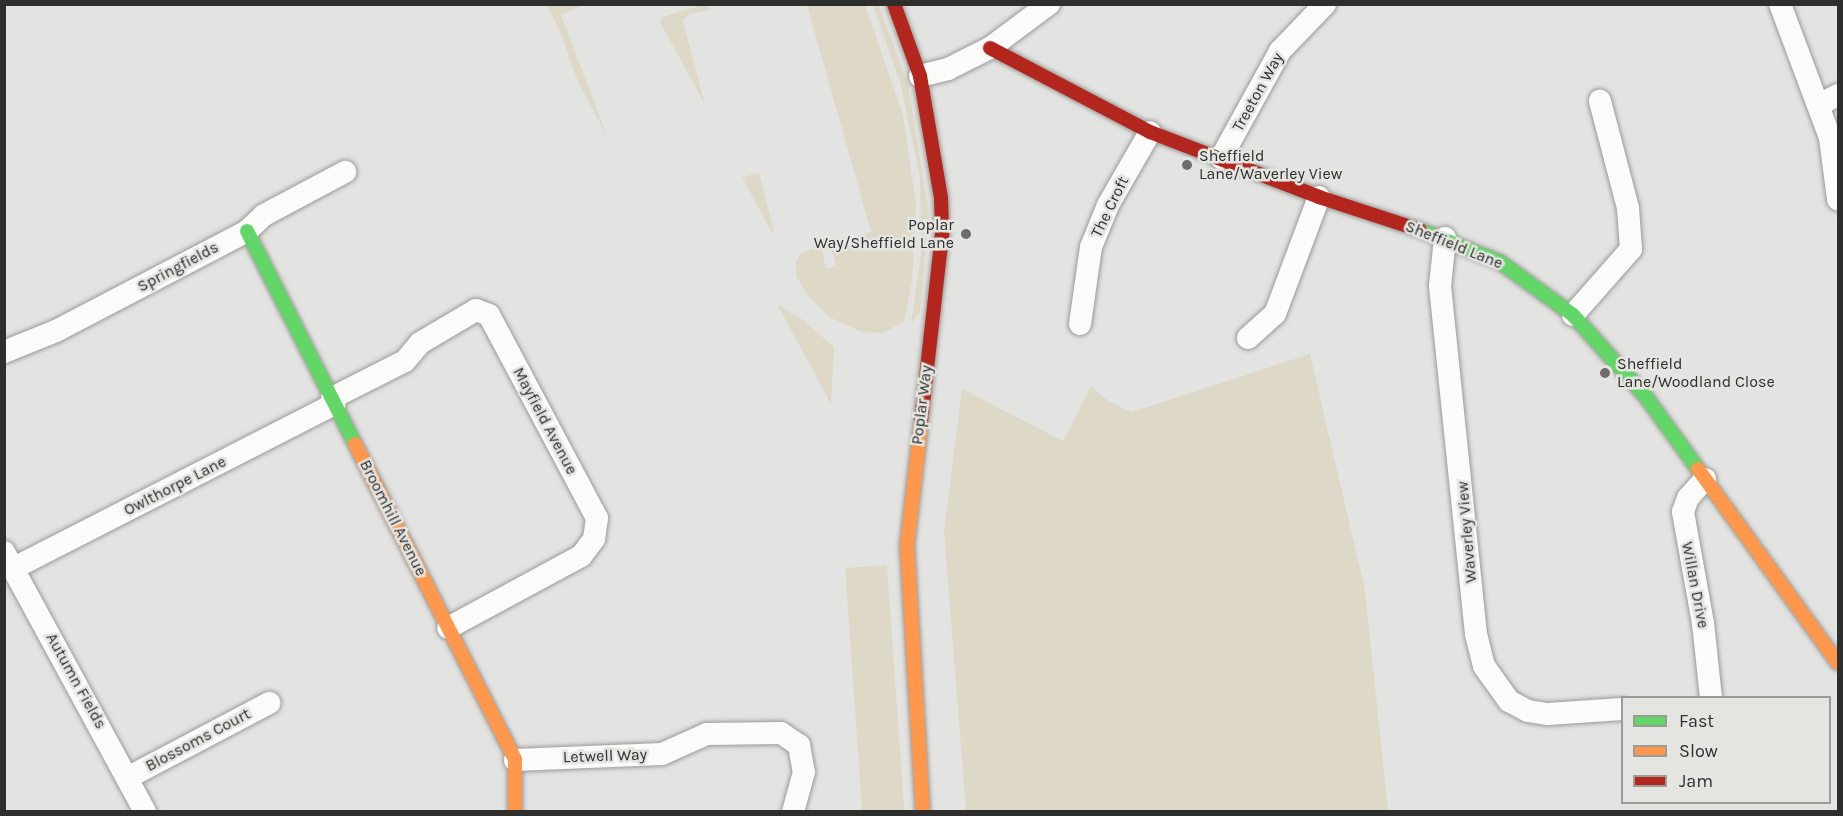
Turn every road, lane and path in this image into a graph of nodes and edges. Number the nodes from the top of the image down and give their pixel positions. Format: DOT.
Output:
graph roads {
  1 [pos="894,4"];
  2 [pos="1049,4"];
  3 [pos="1324,4"];
  4 [pos="1780,4"];
  5 [pos="990,48"];
  6 [pos="920,76"];
  7 [pos="1829,100"];
  8 [pos="1600,101"];
  9 [pos="1150,132"];
  10 [pos="1221,158"];
  11 [pos="345,172"];
  12 [pos="1319,197"];
  13 [pos="1839,199"];
  14 [pos="247,231"];
  15 [pos="1445,238"];
  16 [pos="1573,315"];
  17 [pos="1080,324"];
  18 [pos="1248,338"];
  19 [pos="4,352"];
  20 [pos="334,401"];
  21 [pos="1705,479"];
  22 [pos="7,558"];
  23 [pos="448,628"];
  24 [pos="1839,663"];
  25 [pos="1711,696"];
  26 [pos="269,703"];
  27 [pos="1621,709"];
  28 [pos="515,760"];
  29 [pos="127,778"];
  30 [pos="145,812"];
  31 [pos="515,812"];
  32 [pos="793,812"];
  33 [pos="923,812"];
  1 -- 6 [label="street, Poplar Way"];
  2 -- 5 [label="street"];
  3 -- 10 [label="street, Treeton Way"];
  4 -- 7 [label="street"];
  5 -- 6 [label="street"];
  5 -- 9 [label="street, Sheffield Lane"];
  6 -- 33 [label="street, Poplar Way"];
  7 -- 13 [label="street"];
  8 -- 16 [label="street"];
  9 -- 10 [label="street, Sheffield Lane"];
  9 -- 17 [label="street, The Croft"];
  10 -- 12 [label="street, Sheffield Lane"];
  11 -- 14 [label="street, Springfields"];
  12 -- 15 [label="street, Sheffield Lane"];
  12 -- 18 [label="street"];
  14 -- 19 [label="street, Springfields"];
  14 -- 20 [label="street, Broomhill Avenue"];
  15 -- 16 [label="street, Sheffield Lane"];
  15 -- 27 [label="street, Waverley View"];
  16 -- 21 [label="street, Sheffield Lane"];
  20 -- 22 [label="street, Owlthorpe Lane"];
  20 -- 23 [label="street, Broomhill Avenue"];
  20 -- 23 [label="street, Mayfield Avenue"];
  21 -- 24 [label="street, Sheffield Lane"];
  21 -- 25 [label="street, Willan Drive"];
  22 -- 29 [label="street, Autumn Fields"];
  23 -- 28 [label="street, Broomhill Avenue"];
  26 -- 29 [label="street, Blossoms Court"];
  28 -- 31 [label="street, Broomhill Avenue"];
  28 -- 32 [label="street, Letwell Way"];
  29 -- 30 [label="street, Autumn Fields"];
}
